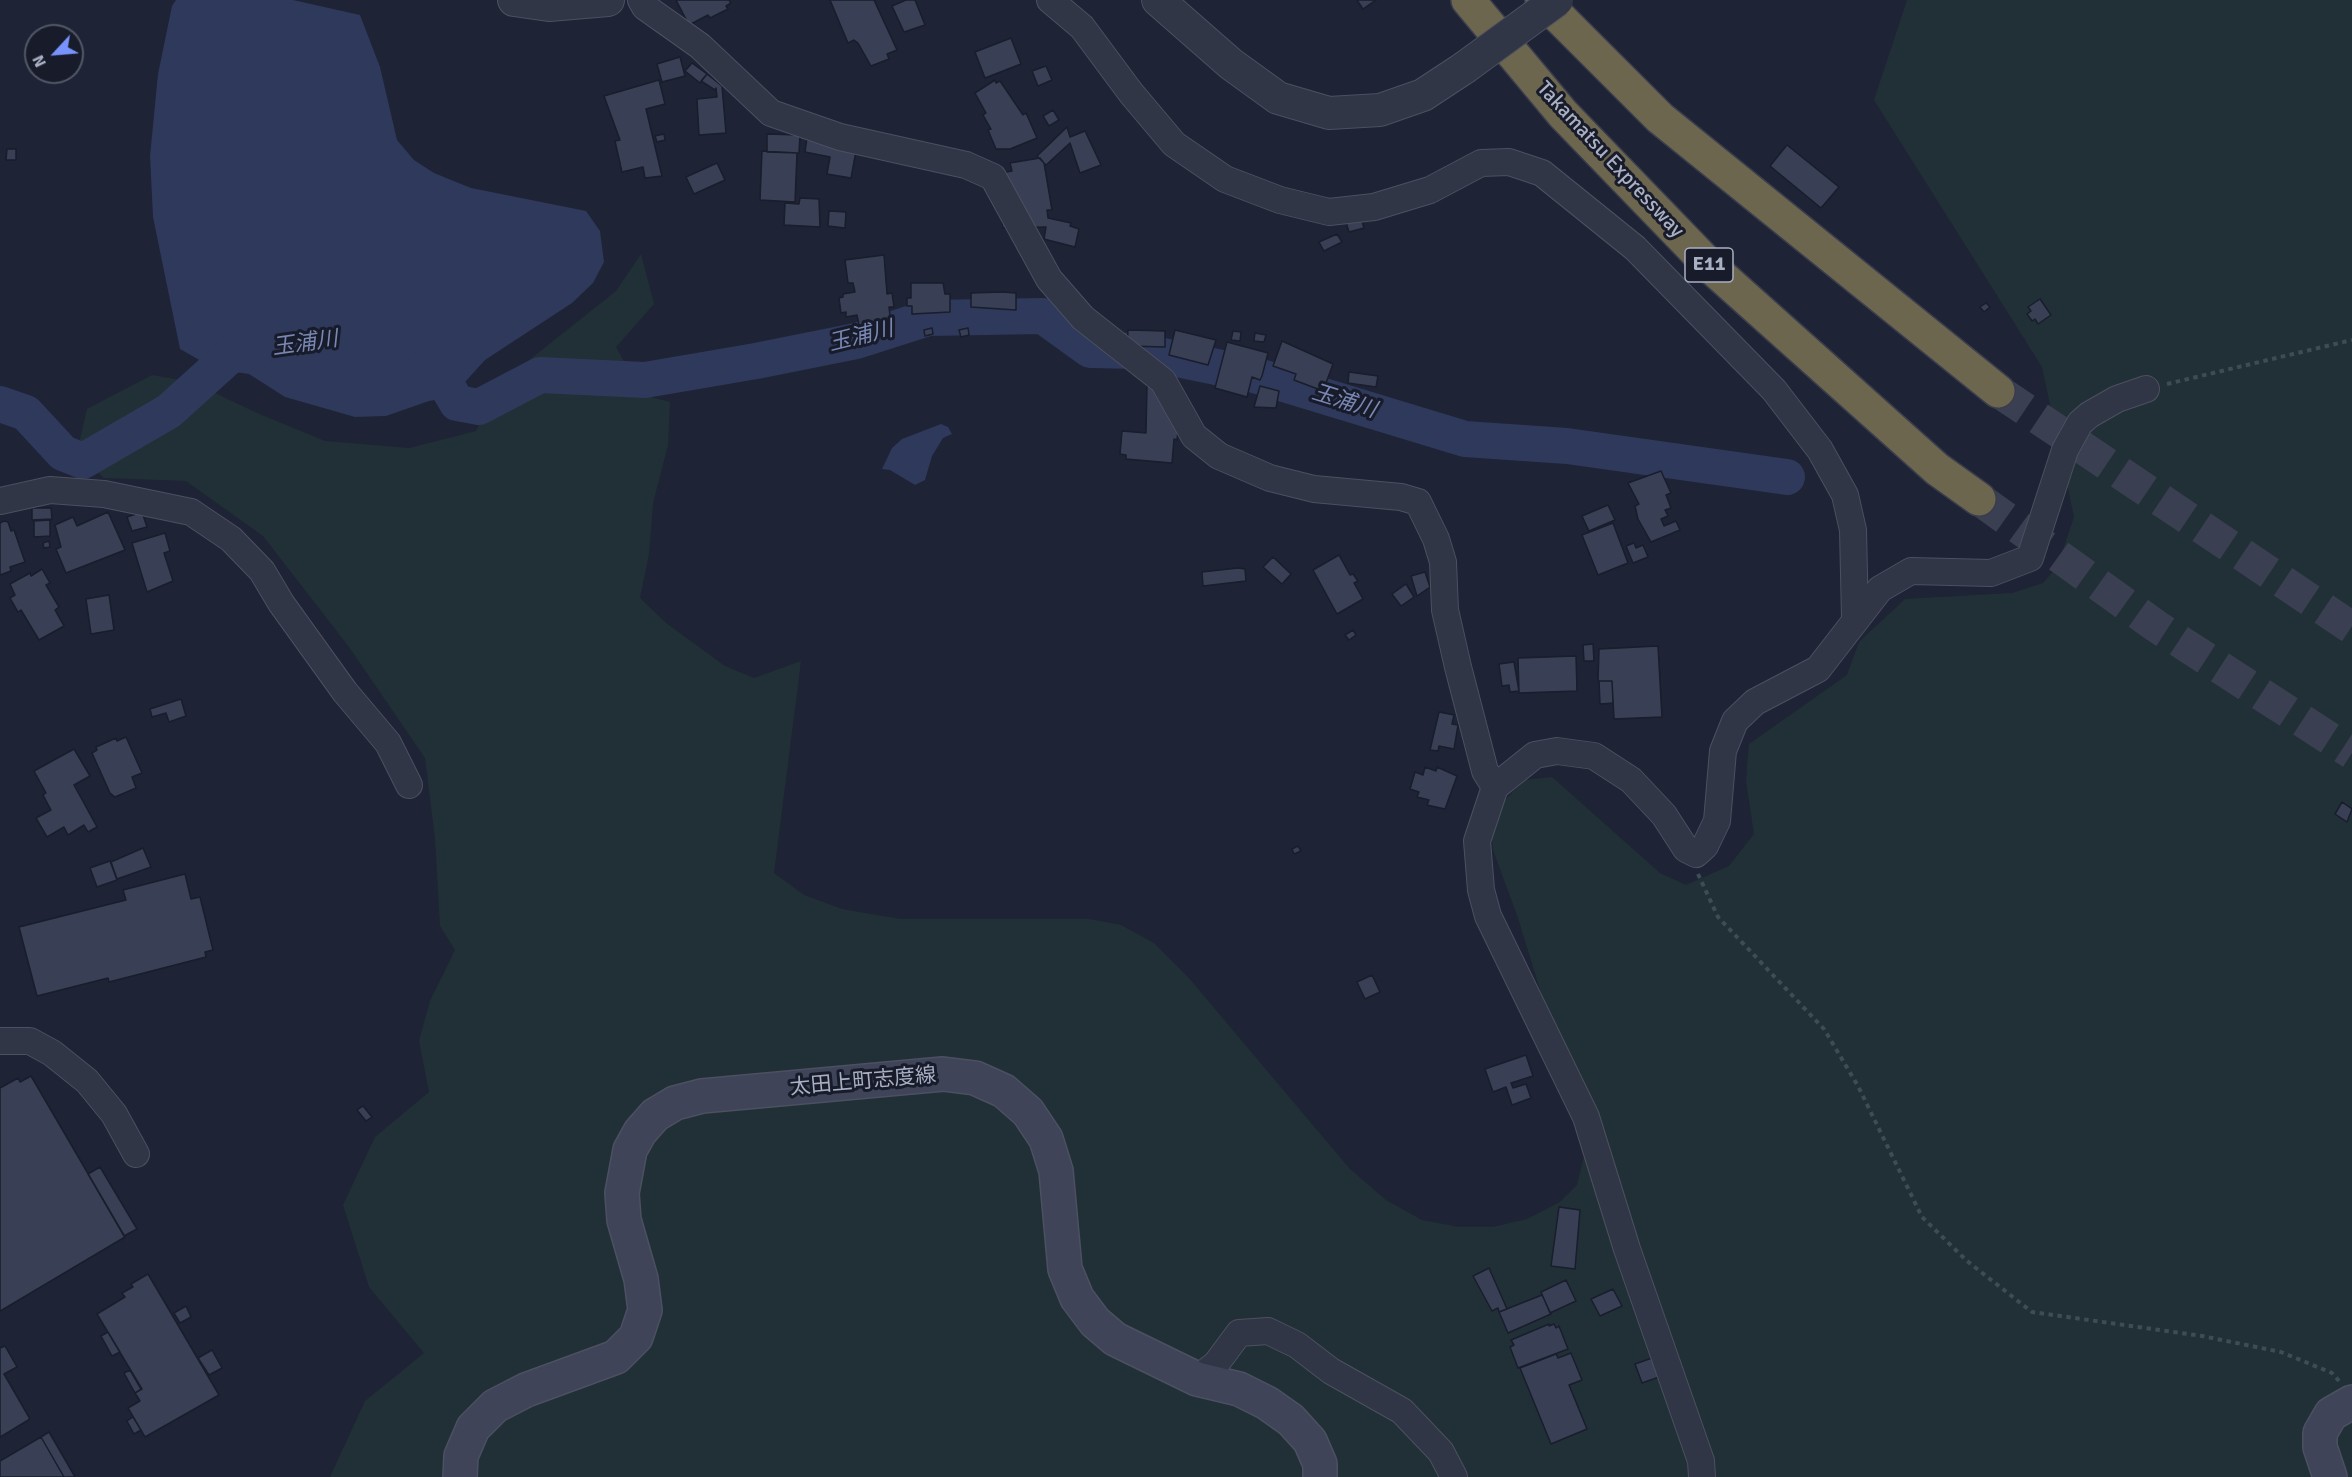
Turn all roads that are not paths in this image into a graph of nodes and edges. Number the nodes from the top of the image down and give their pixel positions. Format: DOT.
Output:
graph roads {
  1 [pos="514,0"];
  2 [pos="608,0"];
  3 [pos="641,0"];
  4 [pos="1050,0"];
  5 [pos="1158,0"];
  6 [pos="1468,0"];
  7 [pos="1542,0"];
  8 [pos="1557,0"];
  9 [pos="2146,389"];
  10 [pos="1998,391"];
  11 [pos="1979,499"];
  12 [pos="0,501"];
  13 [pos="1855,618"];
  14 [pos="409,786"];
  15 [pos="1495,787"];
  16 [pos="0,1041"];
  17 [pos="136,1154"];
  18 [pos="1197,1379"];
  19 [pos="2349,1394"];
  20 [pos="460,1477"];
  21 [pos="1320,1477"];
  22 [pos="1454,1477"];
  23 [pos="1702,1477"];
  24 [pos="2330,1477"];
  1 -- 2 [label="street"];
  3 -- 15 [label="street"];
  4 -- 13 [label="street"];
  5 -- 8 [label="street, bridge"];
  6 -- 11 [label="highway, Takamatsu Expressway / E11"];
  7 -- 10 [label="highway"];
  9 -- 13 [label="street"];
  12 -- 14 [label="street"];
  13 -- 15 [label="street"];
  15 -- 23 [label="street"];
  16 -- 17 [label="street"];
  18 -- 20 [label="main road, 太田上町志度線"];
  18 -- 21 [label="main road, 太田上町志度線"];
  18 -- 22 [label="street"];
  19 -- 24 [label="main road"];
}
